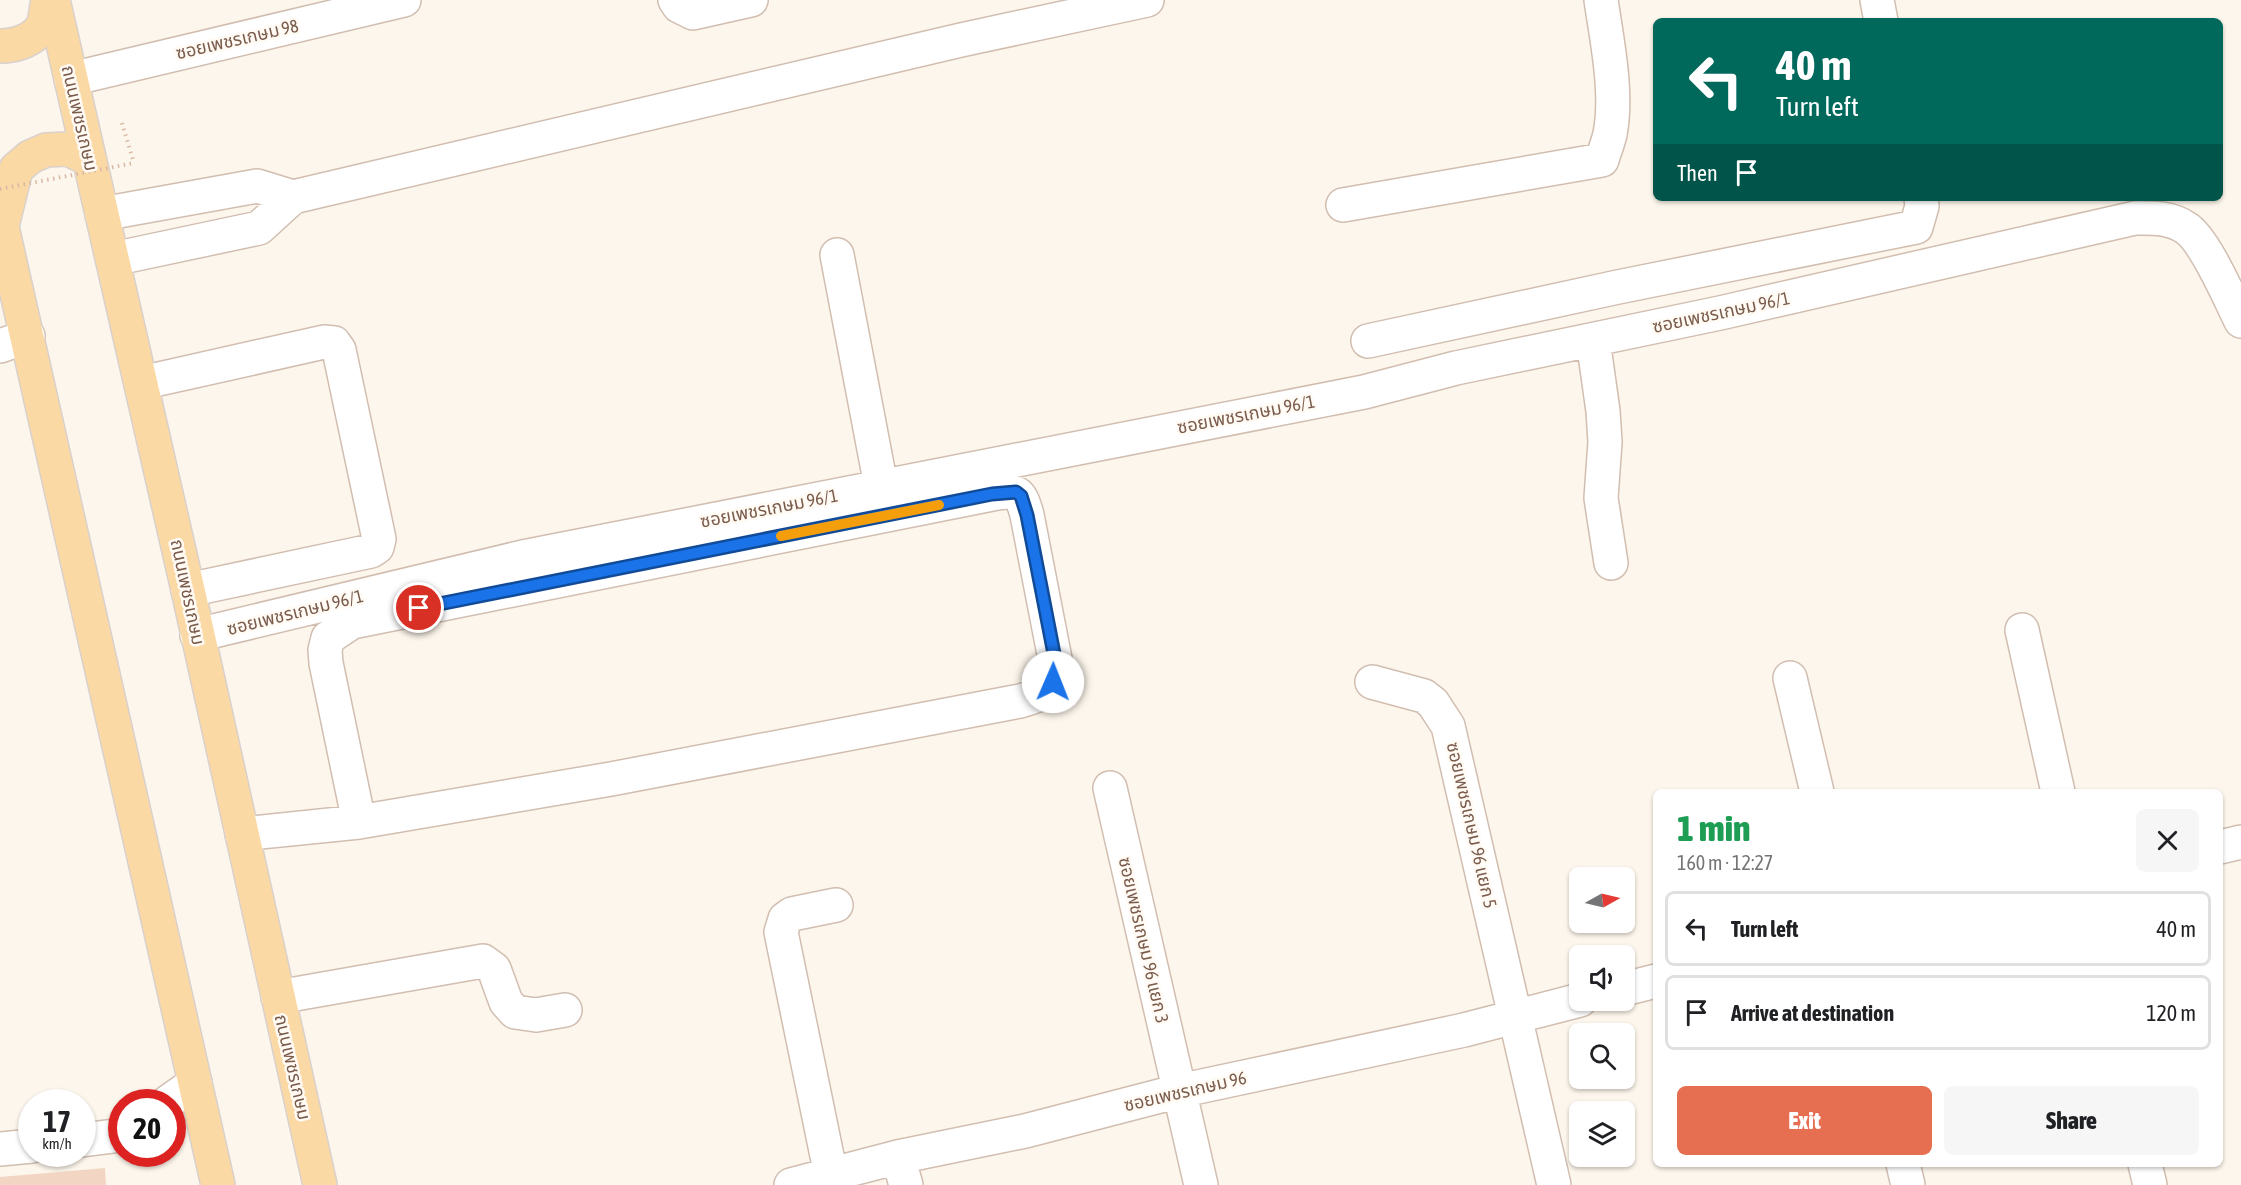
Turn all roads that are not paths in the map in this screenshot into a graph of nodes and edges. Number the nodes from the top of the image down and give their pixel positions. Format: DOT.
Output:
graph roads {
  1 [pos="48,0"];
  2 [pos="53,0"];
  3 [pos="404,0"];
  4 [pos="675,0"];
  5 [pos="751,0"];
  6 [pos="1147,0"];
  7 [pos="1601,0"];
  8 [pos="1877,0"];
  9 [pos="1038,11"];
  10 [pos="1880,18"];
  11 [pos="0,46"];
  12 [pos="71,79"];
  13 [pos="89,159"];
  14 [pos="293,197"];
  15 [pos="1921,201"];
  16 [pos="1343,205"];
  17 [pos="2165,208"];
  18 [pos="102,214"];
  19 [pos="1,223"];
  20 [pos="837,255"];
  21 [pos="113,259"];
  22 [pos="2241,321"];
  23 [pos="1593,340"];
  24 [pos="14,341"];
  25 [pos="1368,341"];
  26 [pos="141,383"];
  27 [pos="881,486"];
  28 [pos="1611,563"];
  29 [pos="188,590"];
  30 [pos="2022,630"];
  31 [pos="197,635"];
  32 [pos="1790,678"];
  33 [pos="1372,682"];
  34 [pos="1110,788"];
  35 [pos="1816,789"];
  36 [pos="2057,789"];
  37 [pos="359,822"];
  38 [pos="242,834"];
  39 [pos="2241,842"];
  40 [pos="2223,846"];
  41 [pos="836,905"];
  42 [pos="1653,982"];
  43 [pos="1635,986"];
  44 [pos="278,998"];
  45 [pos="1569,1002"];
  46 [pos="565,1010"];
  47 [pos="1514,1015"];
  48 [pos="195,1083"];
  49 [pos="186,1089"];
  50 [pos="1179,1091"];
  51 [pos="18,1147"];
  52 [pos="0,1149"];
  53 [pos="1904,1167"];
  54 [pos="2146,1167"];
  55 [pos="902,1171"];
  56 [pos="832,1180"];
  57 [pos="218,1185"];
  58 [pos="320,1185"];
  59 [pos="791,1185"];
  60 [pos="1201,1185"];
  61 [pos="1554,1185"];
  62 [pos="1908,1185"];
  63 [pos="2150,1185"];
  1 -- 11 [label="main road"];
  2 -- 12 [label="main road, ถนนเพชรเกษม"];
  3 -- 12 [label="street, ซอยเพชรเกษม 98"];
  4 -- 5 [label="street"];
  6 -- 9 [label="street"];
  7 -- 16 [label="street"];
  8 -- 10 [label="street"];
  9 -- 14 [label="street"];
  12 -- 13 [label="main road, ถนนเพชรเกษม"];
  13 -- 18 [label="main road, ถนนเพชรเกษม"];
  13 -- 19 [label="main road"];
  14 -- 18 [label="street"];
  14 -- 21 [label="street"];
  15 -- 25 [label="street"];
  17 -- 22 [label="street, ซอยเพชรเกษม 96/1"];
  17 -- 23 [label="street, ซอยเพชรเกษม 96/1"];
  18 -- 21 [label="main road, ถนนเพชรเกษม"];
  19 -- 24 [label="main road"];
  20 -- 27 [label="street"];
  21 -- 26 [label="main road, ถนนเพชรเกษม"];
  23 -- 27 [label="street, ซอยเพชรเกษม 96/1"];
  23 -- 28 [label="street"];
  24 -- 48 [label="main road"];
  26 -- 29 [label="main road, ถนนเพชรเกษม"];
  26 -- 29 [label="street"];
  27 -- 31 [label="street, ซอยเพชรเกษม 96/1"];
  29 -- 31 [label="main road, ถนนเพชรเกษม"];
  30 -- 36 [label="street"];
  31 -- 38 [label="main road, ถนนเพชรเกษม"];
  32 -- 35 [label="street"];
  33 -- 47 [label="street, ซอยเพชรเกษม 96 แยก 5"];
  34 -- 50 [label="street, ซอยเพชรเกษม 96 แยก 3"];
  37 -- 37 [label="street"];
  37 -- 38 [label="street"];
  38 -- 44 [label="main road, ถนนเพชรเกษม"];
  39 -- 40 [label="street"];
  41 -- 56 [label="street"];
  42 -- 43 [label="street"];
  44 -- 46 [label="street"];
  44 -- 58 [label="main road, ถนนเพชรเกษม"];
  45 -- 47 [label="street, ซอยเพชรเกษม 96"];
  47 -- 50 [label="street, ซอยเพชรเกษม 96"];
  47 -- 61 [label="street, ซอยเพชรเกษม 96 แยก 5"];
  48 -- 49 [label="street"];
  48 -- 57 [label="main road"];
  50 -- 55 [label="street, ซอยเพชรเกษม 96"];
  50 -- 60 [label="street, ซอยเพชรเกษม 96 แยก 3"];
  51 -- 52 [label="street"];
  53 -- 62 [label="street"];
  54 -- 63 [label="street"];
  55 -- 56 [label="street, ซอยเพชรเกษม 96"];
  56 -- 59 [label="street, ซอยเพชรเกษม 96"];
}
